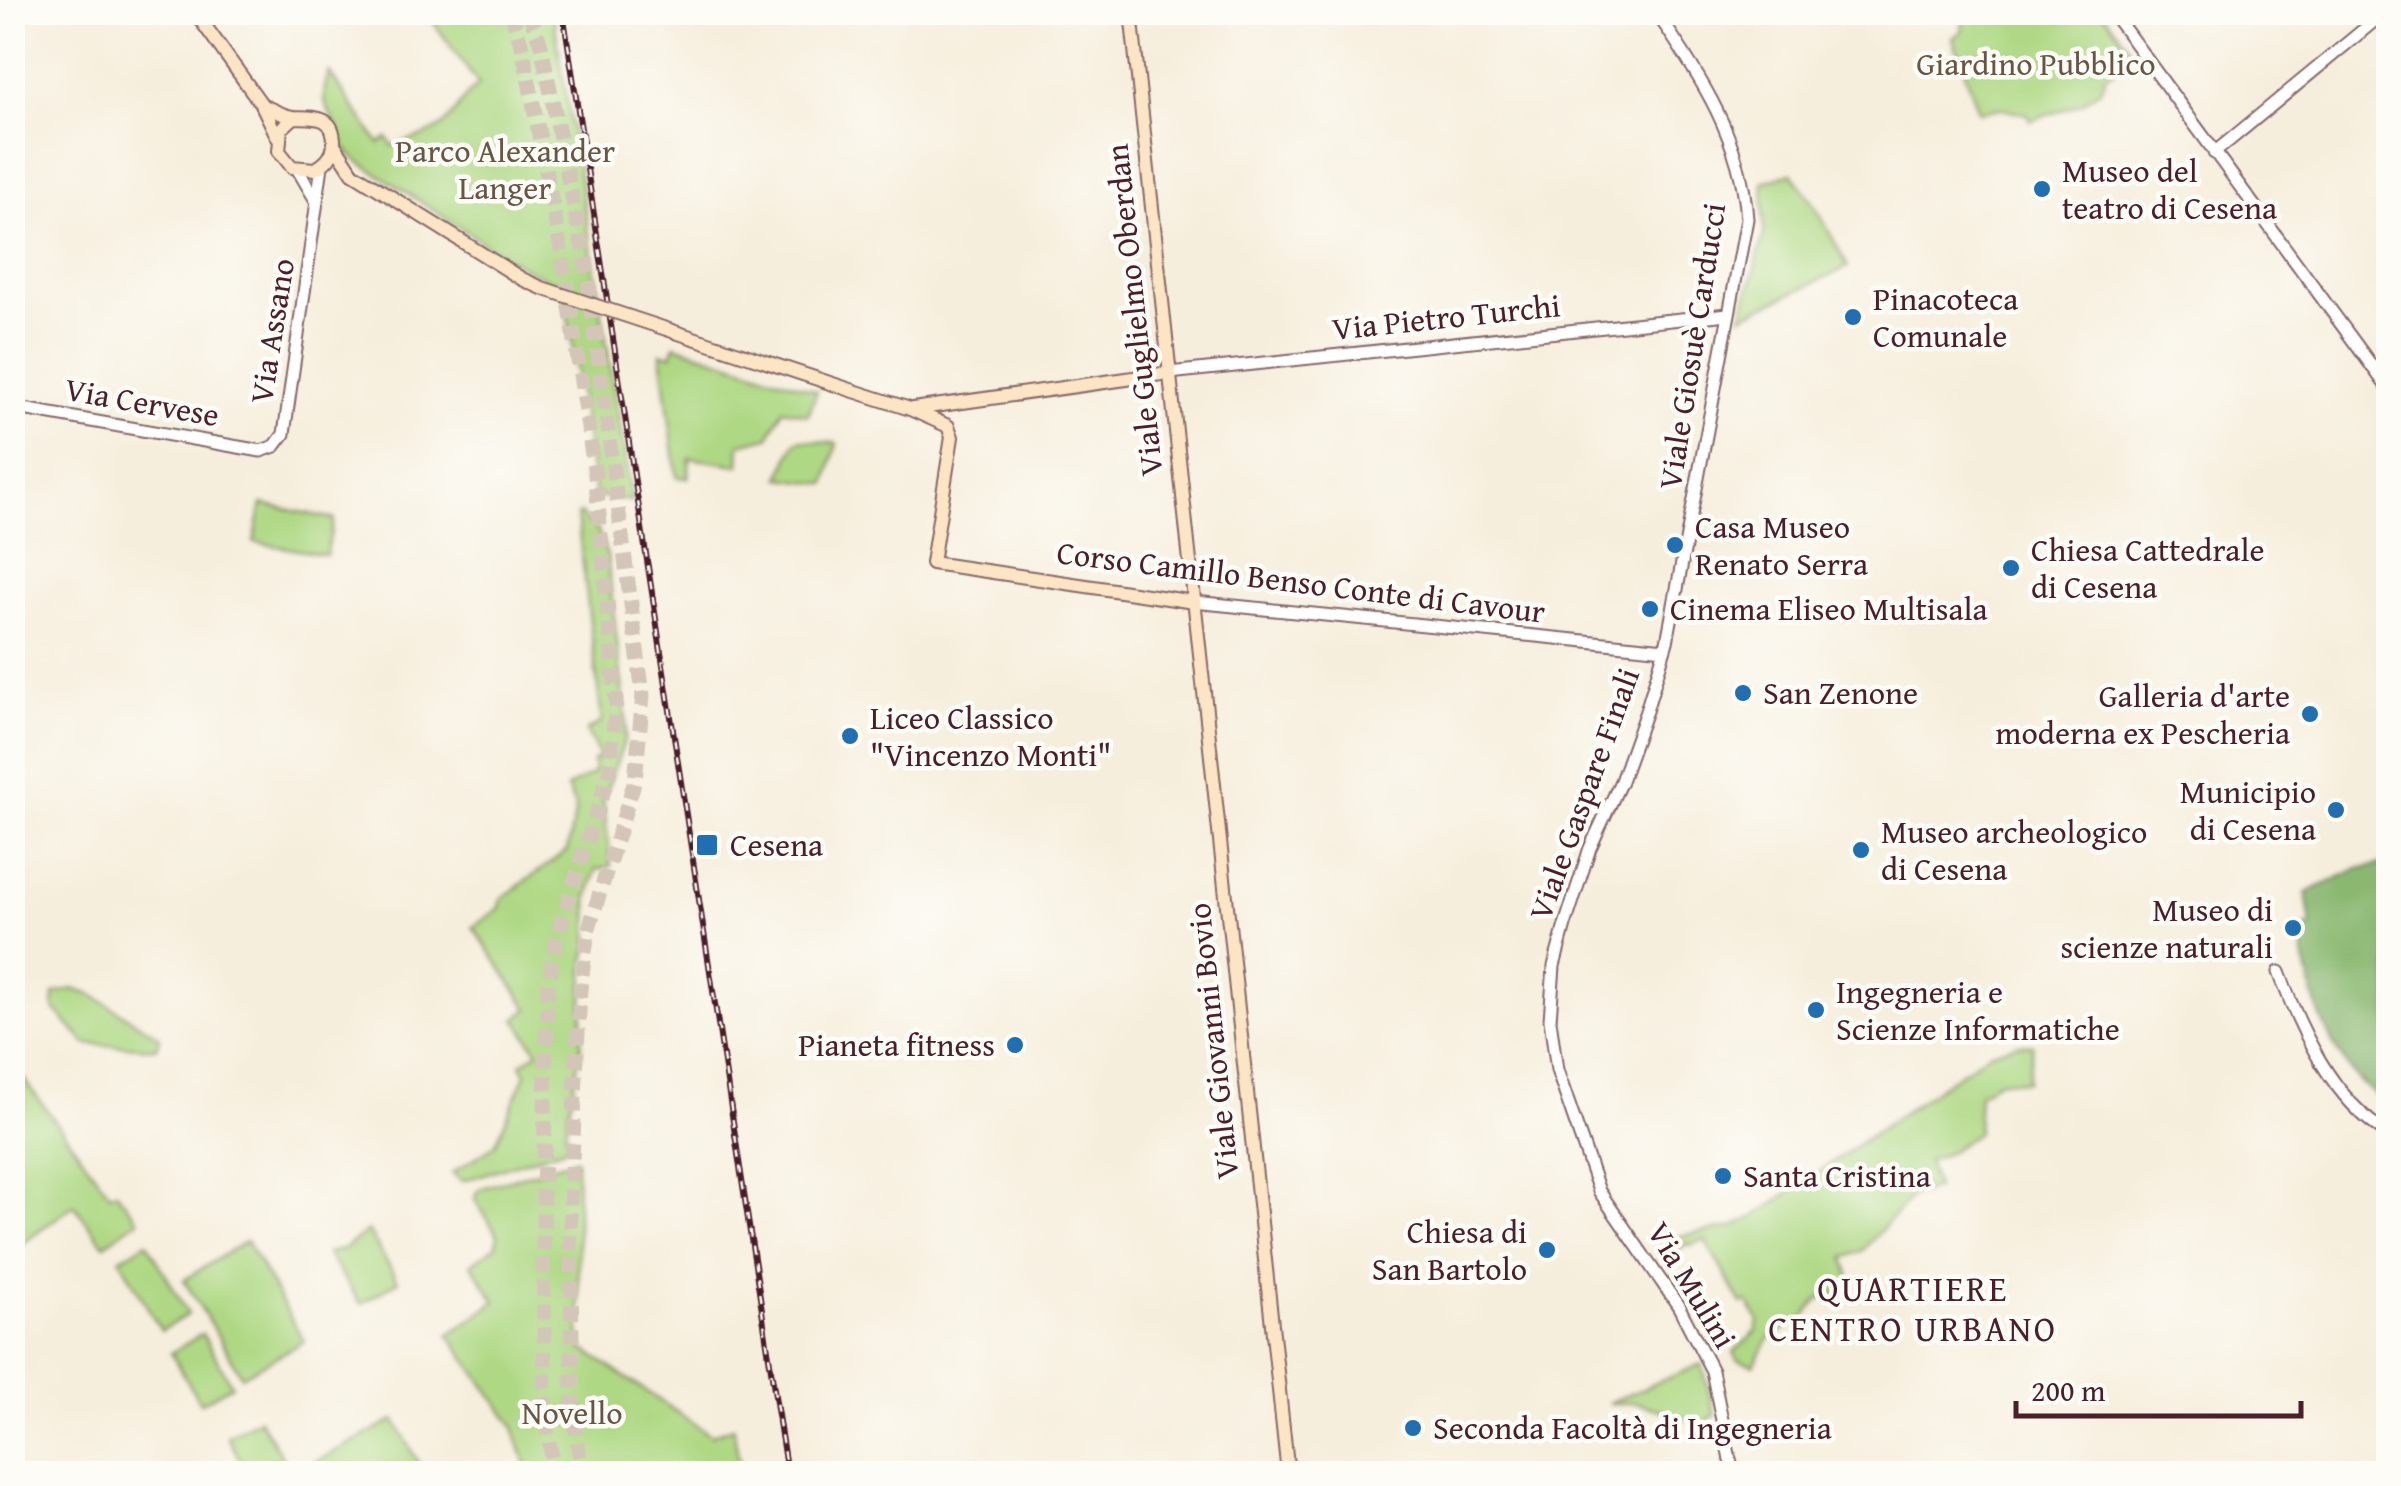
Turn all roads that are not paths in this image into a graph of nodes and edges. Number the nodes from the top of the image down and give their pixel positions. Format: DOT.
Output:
graph roads {
  1 [pos="195,12"];
  2 [pos="1132,12"];
  3 [pos="1656,12"];
  4 [pos="2112,12"];
  5 [pos="2385,12"];
  6 [pos="262,106"];
  7 [pos="294,117"];
  8 [pos="278,138"];
  9 [pos="334,144"];
  10 [pos="2214,153"];
  11 [pos="322,166"];
  12 [pos="298,170"];
  13 [pos="353,173"];
  14 [pos="319,207"];
  15 [pos="1728,314"];
  16 [pos="1168,373"];
  17 [pos="2388,388"];
  18 [pos="12,407"];
  19 [pos="910,409"];
  20 [pos="261,451"];
  21 [pos="1194,602"];
  22 [pos="1665,649"];
  23 [pos="2278,972"];
  24 [pos="2388,1134"];
  25 [pos="1599,1191"];
  26 [pos="1288,1474"];
  27 [pos="1733,1474"];
  1 -- 6 [label="main road"];
  2 -- 16 [label="main road, Viale Guglielmo Oberdan"];
  3 -- 15 [label="street, Viale Giosuè Carducci"];
  4 -- 10 [label="street"];
  5 -- 10 [label="street"];
  6 -- 7 [label="main road"];
  6 -- 8 [label="main road"];
  7 -- 8 [label="main road"];
  7 -- 9 [label="main road"];
  8 -- 12 [label="main road"];
  9 -- 11 [label="main road"];
  9 -- 13 [label="main road"];
  10 -- 17 [label="street"];
  11 -- 12 [label="main road"];
  11 -- 13 [label="main road"];
  11 -- 14 [label="street, Via Assano"];
  12 -- 14 [label="street"];
  13 -- 19 [label="main road, bridge"];
  14 -- 20 [label="street, Via Assano"];
  15 -- 16 [label="street, Via Pietro Turchi"];
  15 -- 22 [label="street, Viale Giosuè Carducci"];
  16 -- 19 [label="main road"];
  16 -- 21 [label="main road, Viale Guglielmo Oberdan"];
  18 -- 20 [label="street, Via Cervese"];
  19 -- 21 [label="main road, Corso Camillo Benso Conte di Cavour"];
  21 -- 22 [label="street, Corso Camillo Benso Conte di Cavour"];
  21 -- 26 [label="main road, Viale Giovanni Bovio"];
  22 -- 25 [label="street, Viale Gaspare Finali"];
  23 -- 24 [label="street"];
  25 -- 27 [label="street, Via Mulini"];
}
